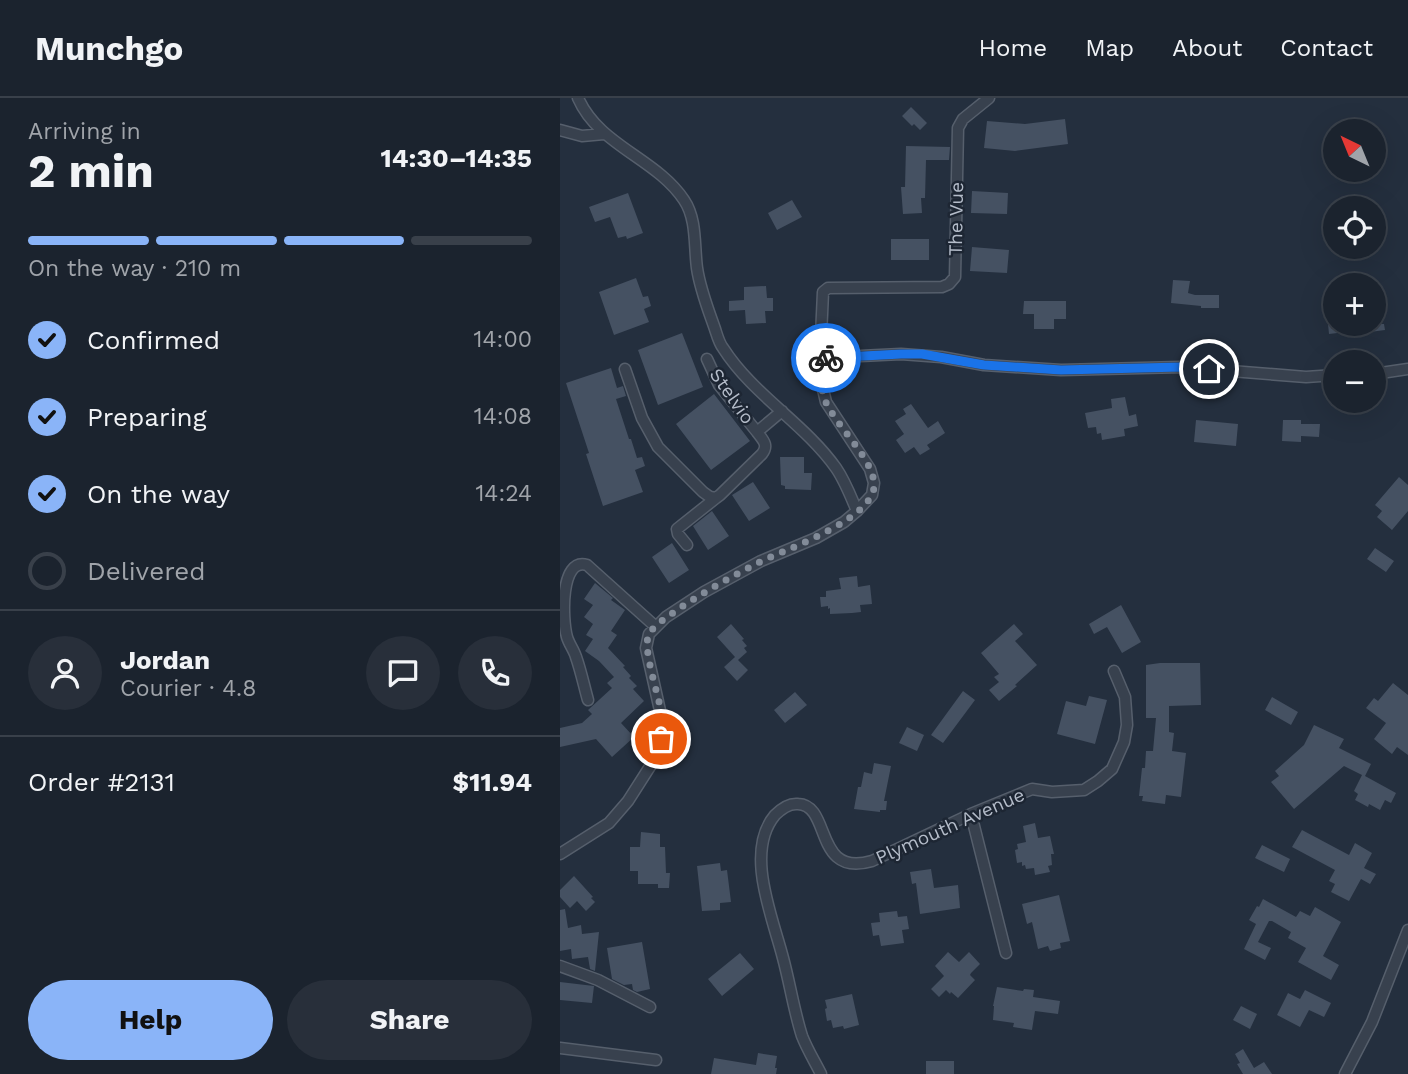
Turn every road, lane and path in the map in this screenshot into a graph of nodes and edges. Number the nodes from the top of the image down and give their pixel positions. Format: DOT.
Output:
graph roads {
  1 [pos="578,98"];
  2 [pos="989,98"];
  3 [pos="560,130"];
  4 [pos="604,134"];
  5 [pos="820,358"];
  6 [pos="707,359"];
  7 [pos="625,369"];
  8 [pos="1408,369"];
  9 [pos="1386,372"];
  10 [pos="1323,375"];
  11 [pos="782,411"];
  12 [pos="757,432"];
  13 [pos="716,498"];
  14 [pos="857,511"];
  15 [pos="687,545"];
  16 [pos="656,627"];
  17 [pos="1114,671"];
  18 [pos="588,700"];
  19 [pos="971,814"];
  20 [pos="560,854"];
  21 [pos="1408,930"];
  22 [pos="1006,953"];
  23 [pos="560,966"];
  24 [pos="650,1007"];
  25 [pos="560,1048"];
  26 [pos="656,1060"];
  27 [pos="821,1074"];
  28 [pos="1345,1074"];
  1 -- 4 [label="street"];
  2 -- 5 [label="street, The Vue"];
  3 -- 4 [label="street"];
  4 -- 11 [label="street"];
  5 -- 10 [label="street"];
  5 -- 14 [label="street"];
  6 -- 12 [label="street, Stelvio"];
  7 -- 13 [label="street"];
  8 -- 9 [label="street"];
  11 -- 12 [label="street, Stelvio"];
  11 -- 14 [label="street"];
  12 -- 13 [label="street, Stelvio"];
  13 -- 15 [label="street, Stelvio"];
  14 -- 16 [label="street"];
  16 -- 18 [label="street"];
  16 -- 20 [label="street"];
  17 -- 19 [label="street, Plymouth Avenue"];
  19 -- 22 [label="street"];
  19 -- 27 [label="street, Plymouth Avenue"];
  21 -- 28 [label="street"];
  23 -- 24 [label="street"];
  25 -- 26 [label="street"];
}
